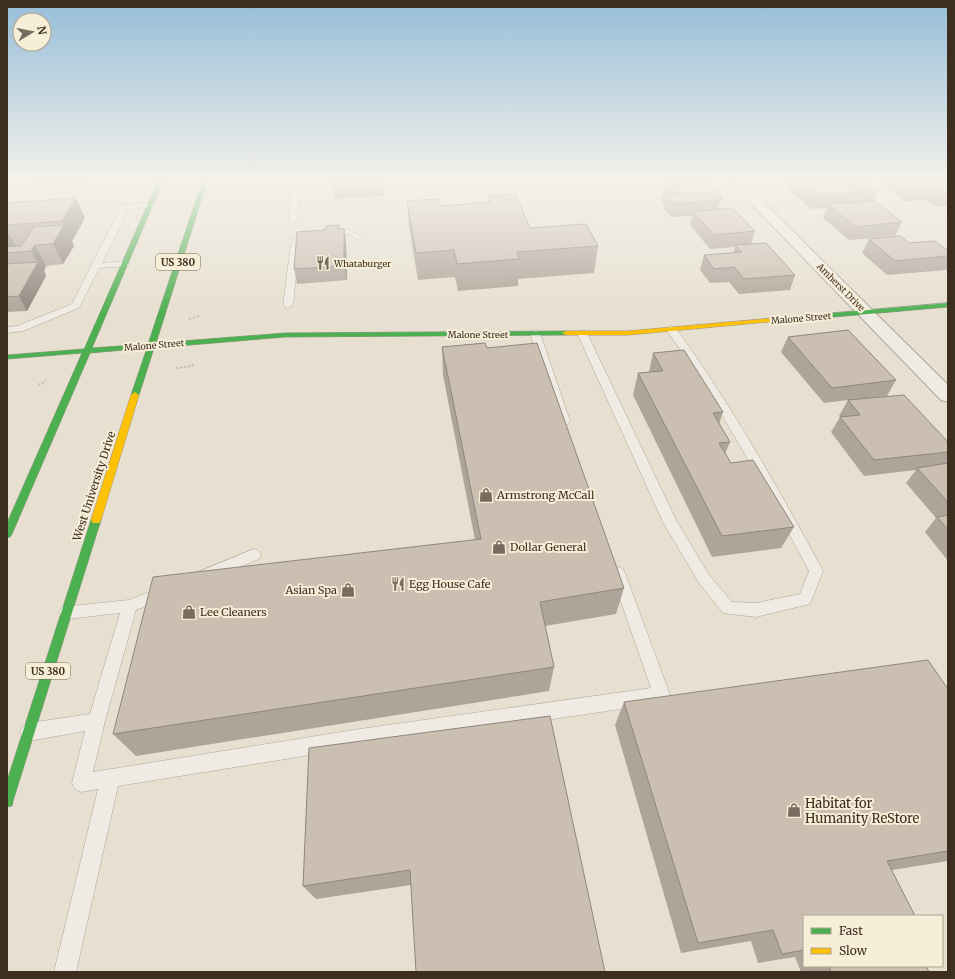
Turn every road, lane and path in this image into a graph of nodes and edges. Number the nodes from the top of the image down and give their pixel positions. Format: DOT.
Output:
graph roads {
  1 [pos="115,225"];
  2 [pos="142,225"];
  3 [pos="191,225"];
  4 [pos="778,225"];
  5 [pos="358,236"];
  6 [pos="125,264"];
  7 [pos="95,266"];
  8 [pos="288,305"];
  9 [pos="948,305"];
  10 [pos="865,312"];
  11 [pos="199,316"];
  12 [pos="189,319"];
  13 [pos="671,329"];
  14 [pos="7,330"];
  15 [pos="535,333"];
  16 [pos="582,333"];
  17 [pos="151,345"];
  18 [pos="87,350"];
  19 [pos="7,357"];
  20 [pos="46,381"];
  21 [pos="38,385"];
  22 [pos="948,396"];
  23 [pos="568,434"];
  24 [pos="7,534"];
  25 [pos="254,555"];
  26 [pos="613,560"];
  27 [pos="188,582"];
  28 [pos="174,588"];
  29 [pos="130,606"];
  30 [pos="67,612"];
  31 [pos="96,721"];
  32 [pos="29,732"];
  33 [pos="110,779"];
  34 [pos="7,801"];
  35 [pos="65,972"];
  1 -- 7 [label="lane"];
  2 -- 6 [label="main road"];
  3 -- 17 [label="main road, West University Drive / US 380"];
  4 -- 10 [label="street, Amherst Drive"];
  5 -- 8 [label="lane"];
  6 -- 7 [label="lane"];
  6 -- 18 [label="main road"];
  7 -- 14 [label="lane"];
  9 -- 10 [label="main road, Malone Street"];
  10 -- 13 [label="main road, Malone Street"];
  10 -- 22 [label="street, Amherst Drive"];
  11 -- 12 [label="path"];
  13 -- 16 [label="main road, Malone Street"];
  13 -- 16 [label="lane"];
  15 -- 16 [label="main road, Malone Street"];
  15 -- 17 [label="main road, Malone Street"];
  15 -- 23 [label="lane"];
  17 -- 18 [label="main road, Malone Street"];
  17 -- 30 [label="main road, West University Drive / US 380"];
  18 -- 19 [label="main road, Malone Street"];
  18 -- 24 [label="main road"];
  20 -- 21 [label="path"];
  25 -- 27 [label="lane"];
  26 -- 33 [label="lane"];
  28 -- 29 [label="lane"];
  29 -- 30 [label="lane"];
  29 -- 31 [label="lane"];
  30 -- 32 [label="main road, West University Drive / US 380"];
  31 -- 32 [label="lane"];
  31 -- 33 [label="lane"];
  32 -- 34 [label="main road, West University Drive / US 380"];
  33 -- 35 [label="lane"];
}
